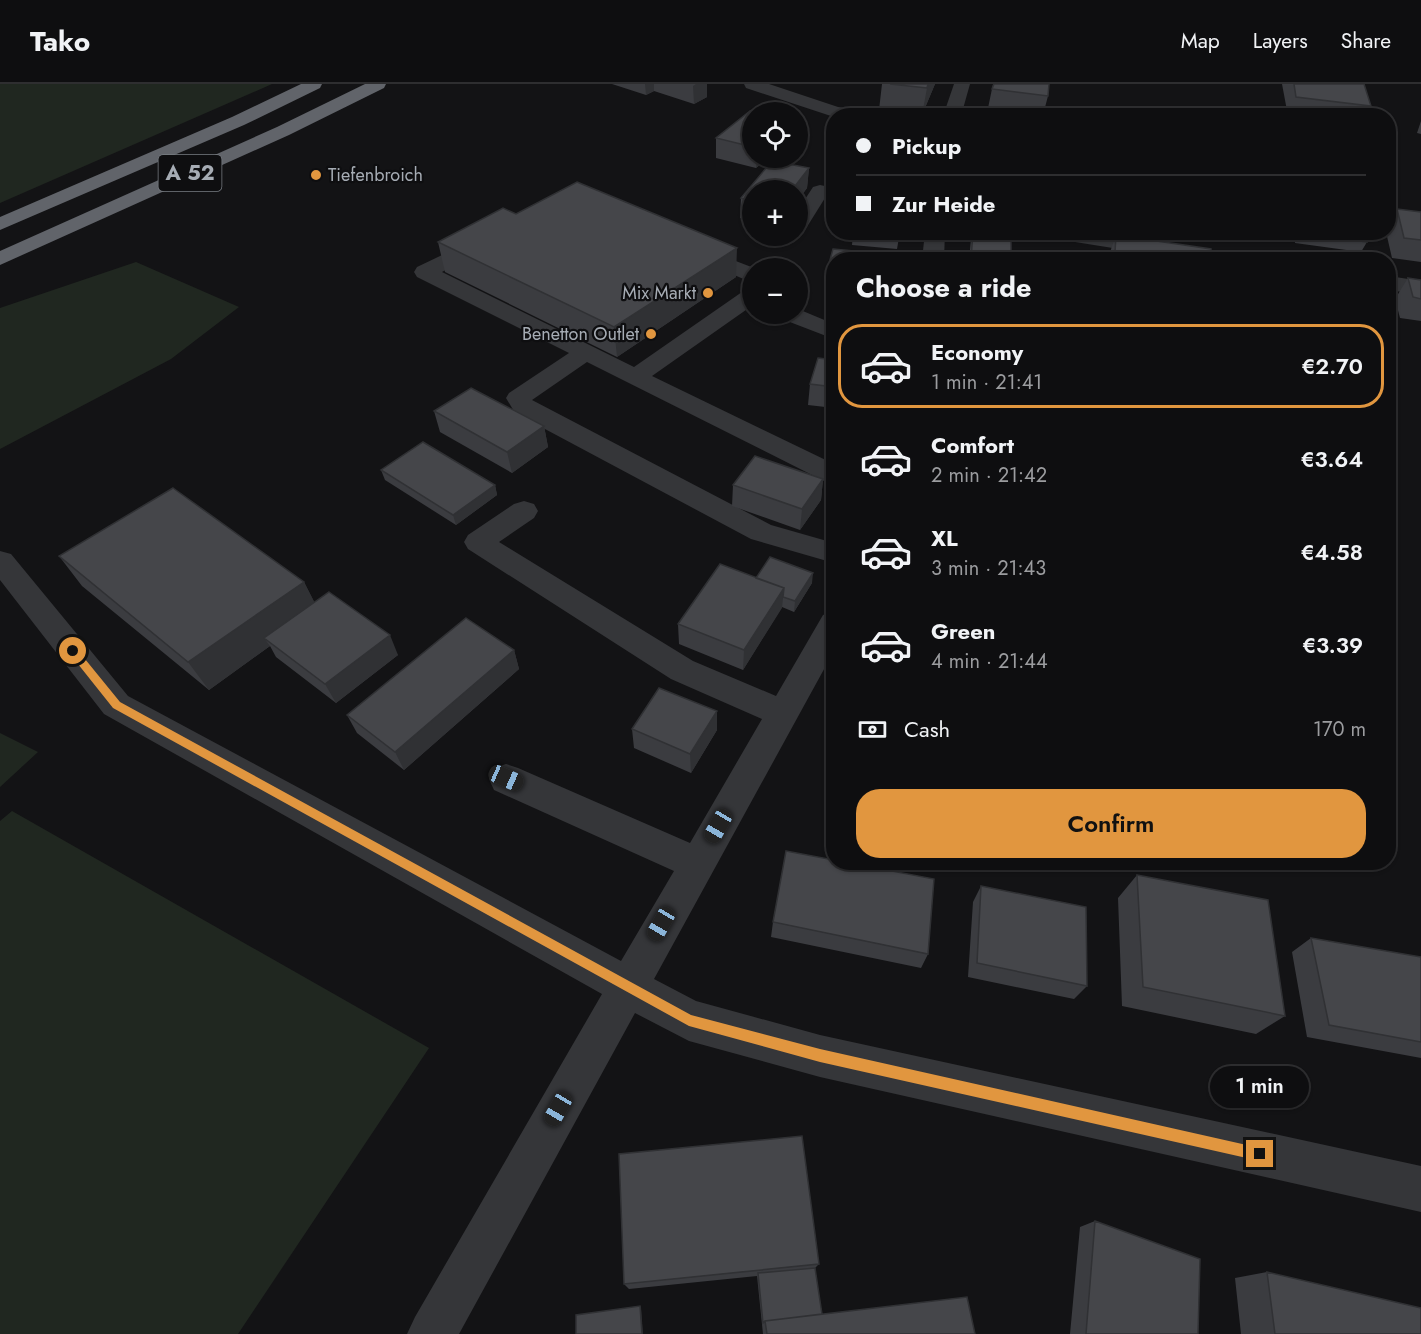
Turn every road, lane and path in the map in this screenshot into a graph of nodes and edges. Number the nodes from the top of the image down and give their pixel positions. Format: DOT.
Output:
graph roads {
  1 [pos="314,84"];
  2 [pos="378,84"];
  3 [pos="752,84"];
  4 [pos="962,84"];
  5 [pos="954,108"];
  6 [pos="826,109"];
  7 [pos="826,192"];
  8 [pos="808,210"];
  9 [pos="0,224"];
  10 [pos="495,235"];
  11 [pos="1102,240"];
  12 [pos="676,243"];
  13 [pos="1180,252"];
  14 [pos="0,259"];
  15 [pos="1396,284"];
  16 [pos="742,285"];
  17 [pos="1421,288"];
  18 [pos="742,298"];
  19 [pos="808,321"];
  20 [pos="826,329"];
  21 [pos="586,352"];
  22 [pos="635,377"];
  23 [pos="826,471"];
  24 [pos="524,511"];
  25 [pos="826,551"];
  26 [pos="1,561"];
  27 [pos="826,637"];
  28 [pos="782,713"];
  29 [pos="506,778"];
  30 [pos="696,863"];
  31 [pos="627,986"];
  32 [pos="1421,1190"];
  33 [pos="432,1334"];
  1 -- 9 [label="highway, A 52"];
  2 -- 14 [label="highway, A 52"];
  3 -- 6 [label="street"];
  4 -- 5 [label="street"];
  7 -- 8 [label="street"];
  10 -- 21 [label="street"];
  11 -- 13 [label="street"];
  12 -- 16 [label="street"];
  15 -- 17 [label="street"];
  18 -- 22 [label="street"];
  19 -- 20 [label="street"];
  21 -- 22 [label="street"];
  21 -- 25 [label="street"];
  22 -- 23 [label="street"];
  24 -- 28 [label="street"];
  26 -- 31 [label="street"];
  27 -- 28 [label="street"];
  28 -- 30 [label="street"];
  29 -- 30 [label="street"];
  30 -- 31 [label="street"];
  31 -- 32 [label="street"];
  31 -- 33 [label="street"];
}
